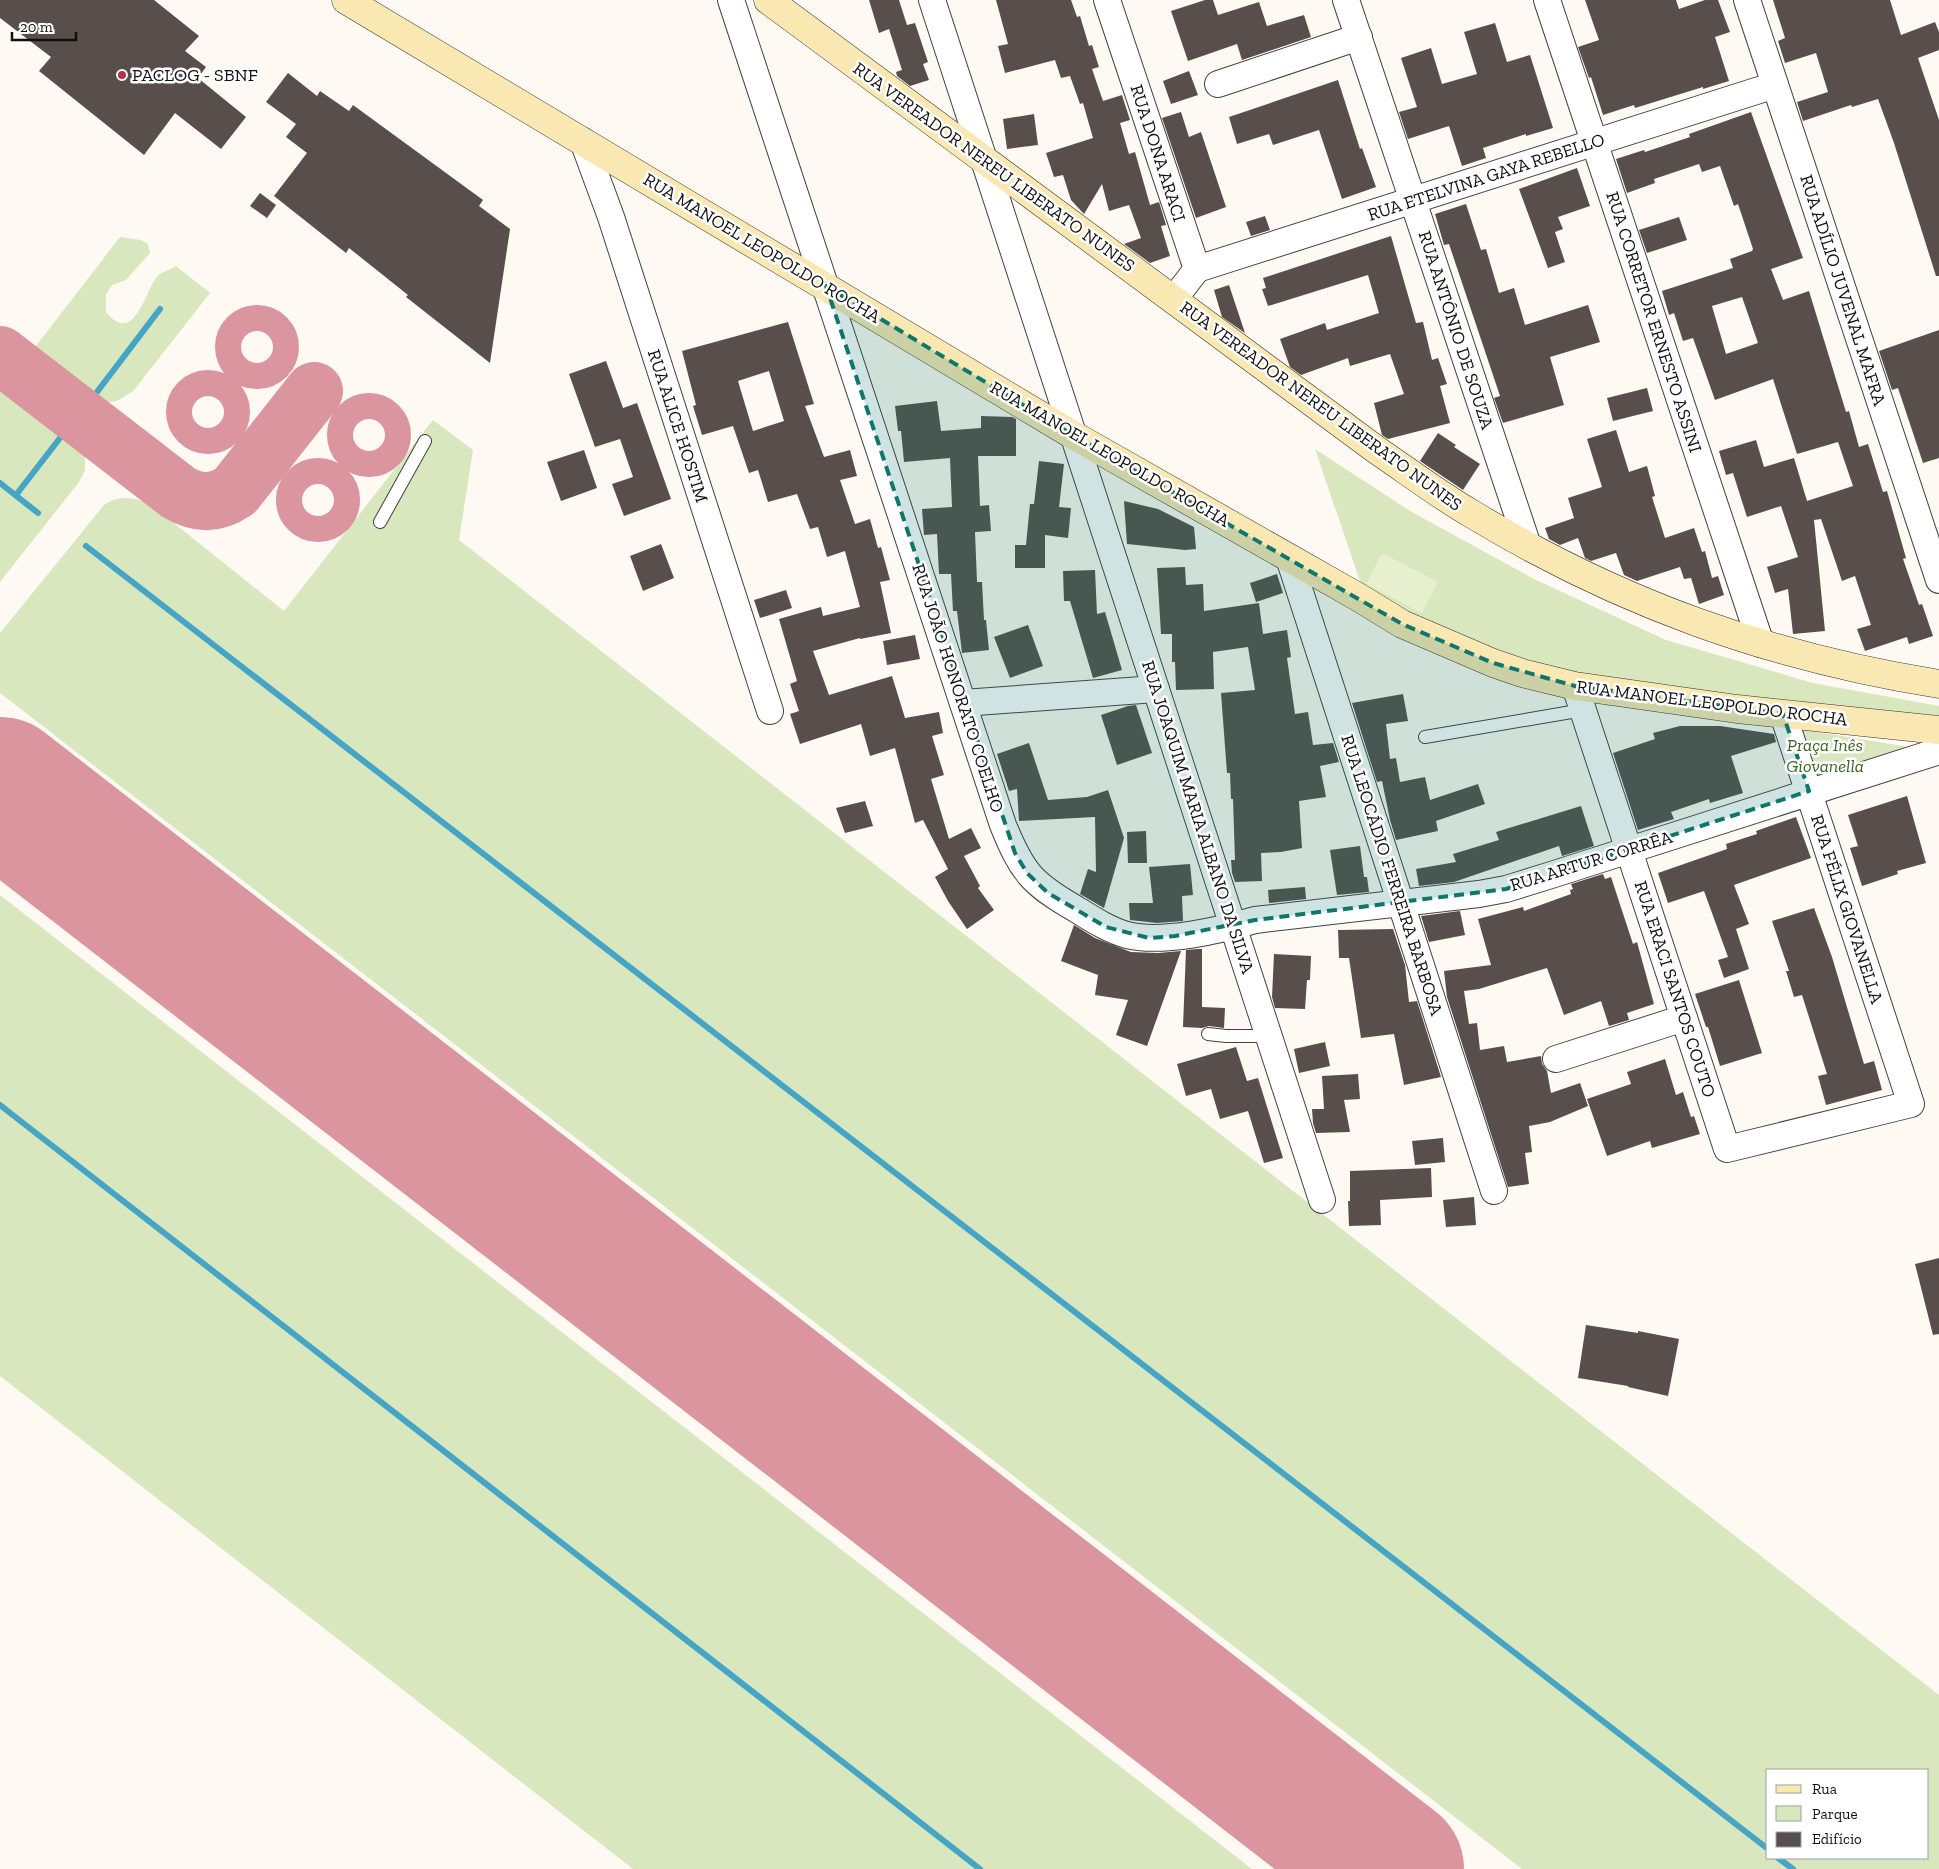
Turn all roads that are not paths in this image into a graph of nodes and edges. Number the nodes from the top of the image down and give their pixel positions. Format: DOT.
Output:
graph roads {
  1 [pos="346,0"];
  2 [pos="730,0"];
  3 [pos="768,0"];
  4 [pos="932,0"];
  5 [pos="1107,0"];
  6 [pos="1346,0"];
  7 [pos="1547,0"];
  8 [pos="1747,0"];
  9 [pos="1358,37"];
  10 [pos="1218,84"];
  11 [pos="1775,85"];
  12 [pos="583,141"];
  13 [pos="1595,143"];
  14 [pos="982,158"];
  15 [pos="1413,200"];
  16 [pos="1197,269"];
  17 [pos="826,286"];
  18 [pos="1174,299"];
  19 [pos="1073,434"];
  20 [pos="425,441"];
  21 [pos="380,522"];
  22 [pos="1528,546"];
  23 [pos="1289,558"];
  24 [pos="1939,580"];
  25 [pos="1761,644"];
  26 [pos="1939,684"];
  27 [pos="1156,689"];
  28 [pos="1579,698"];
  29 [pos="963,703"];
  30 [pos="770,711"];
  31 [pos="1783,714"];
  32 [pos="1939,730"];
  33 [pos="1426,737"];
  34 [pos="1939,751"];
  35 [pos="1809,791"];
  36 [pos="1629,850"];
  37 [pos="1400,903"];
  38 [pos="1233,927"];
  39 [pos="1684,1018"];
  40 [pos="1208,1034"];
  41 [pos="1269,1036"];
  42 [pos="1556,1059"];
  43 [pos="1727,1148"];
  44 [pos="1494,1191"];
  45 [pos="1322,1200"];
  1 -- 12 [label="main road, RUA MANOEL LEOPOLDO ROCHA"];
  2 -- 17 [label="street, RUA JOÃO HONORATO COELHO"];
  3 -- 14 [label="main road, RUA VEREADOR NEREU LIBERATO NUNES"];
  4 -- 14 [label="street, RUA JOAQUIM MARIA ALBANO DA SILVA"];
  5 -- 16 [label="street, RUA DONA ARACI"];
  6 -- 9 [label="street, RUA ANTÔNIO DE SOUZA"];
  7 -- 13 [label="street, RUA CORRETOR ERNESTO ASSINI"];
  8 -- 11 [label="street, RUA ADÍLIO JUVENAL MAFRA"];
  9 -- 10 [label="street"];
  9 -- 15 [label="street, RUA ANTÔNIO DE SOUZA"];
  11 -- 13 [label="street, RUA ETELVINA GAYA REBELLO"];
  11 -- 24 [label="street, RUA ADÍLIO JUVENAL MAFRA"];
  12 -- 17 [label="main road, RUA MANOEL LEOPOLDO ROCHA"];
  12 -- 30 [label="street, RUA ALICE HOSTIM"];
  13 -- 15 [label="street, RUA ETELVINA GAYA REBELLO"];
  13 -- 25 [label="street, RUA CORRETOR ERNESTO ASSINI"];
  14 -- 18 [label="main road, RUA VEREADOR NEREU LIBERATO NUNES"];
  14 -- 19 [label="street, RUA JOAQUIM MARIA ALBANO DA SILVA"];
  15 -- 16 [label="street, RUA ETELVINA GAYA REBELLO"];
  15 -- 22 [label="street, RUA ANTÔNIO DE SOUZA"];
  16 -- 18 [label="street"];
  17 -- 19 [label="main road, RUA MANOEL LEOPOLDO ROCHA"];
  17 -- 29 [label="street, RUA JOÃO HONORATO COELHO"];
  18 -- 22 [label="main road, RUA VEREADOR NEREU LIBERATO NUNES"];
  19 -- 23 [label="main road, RUA MANOEL LEOPOLDO ROCHA"];
  19 -- 27 [label="street, RUA JOAQUIM MARIA ALBANO DA SILVA"];
  20 -- 21 [label="lane"];
  22 -- 25 [label="main road, RUA VEREADOR NEREU LIBERATO NUNES"];
  23 -- 28 [label="main road, RUA MANOEL LEOPOLDO ROCHA"];
  23 -- 37 [label="street, RUA LEOCÁDIO FERREIRA BARBOSA"];
  25 -- 26 [label="main road, RUA VEREADOR NEREU LIBERATO NUNES"];
  27 -- 29 [label="street"];
  27 -- 38 [label="street, RUA JOAQUIM MARIA ALBANO DA SILVA"];
  28 -- 31 [label="main road, RUA MANOEL LEOPOLDO ROCHA"];
  28 -- 33 [label="lane"];
  28 -- 36 [label="street, RUA ERACI SANTOS COUTO"];
  29 -- 38 [label="street, RUA JOÃO HONORATO COELHO"];
  31 -- 32 [label="main road, RUA MANOEL LEOPOLDO ROCHA"];
  31 -- 35 [label="street, RUA FÉLIX GIOVANELLA"];
  34 -- 35 [label="street, RUA ARTUR CORRÊA"];
  35 -- 36 [label="street, RUA ARTUR CORRÊA"];
  35 -- 43 [label="street, RUA FÉLIX GIOVANELLA"];
  36 -- 37 [label="street, RUA ARTUR CORRÊA"];
  36 -- 39 [label="street, RUA ERACI SANTOS COUTO"];
  37 -- 38 [label="street, RUA ARTUR CORRÊA"];
  37 -- 44 [label="street, RUA LEOCÁDIO FERREIRA BARBOSA"];
  38 -- 41 [label="street, RUA JOAQUIM MARIA ALBANO DA SILVA"];
  39 -- 42 [label="street"];
  39 -- 43 [label="street, RUA ERACI SANTOS COUTO"];
  40 -- 41 [label="lane"];
  41 -- 45 [label="street, RUA JOAQUIM MARIA ALBANO DA SILVA"];
}
